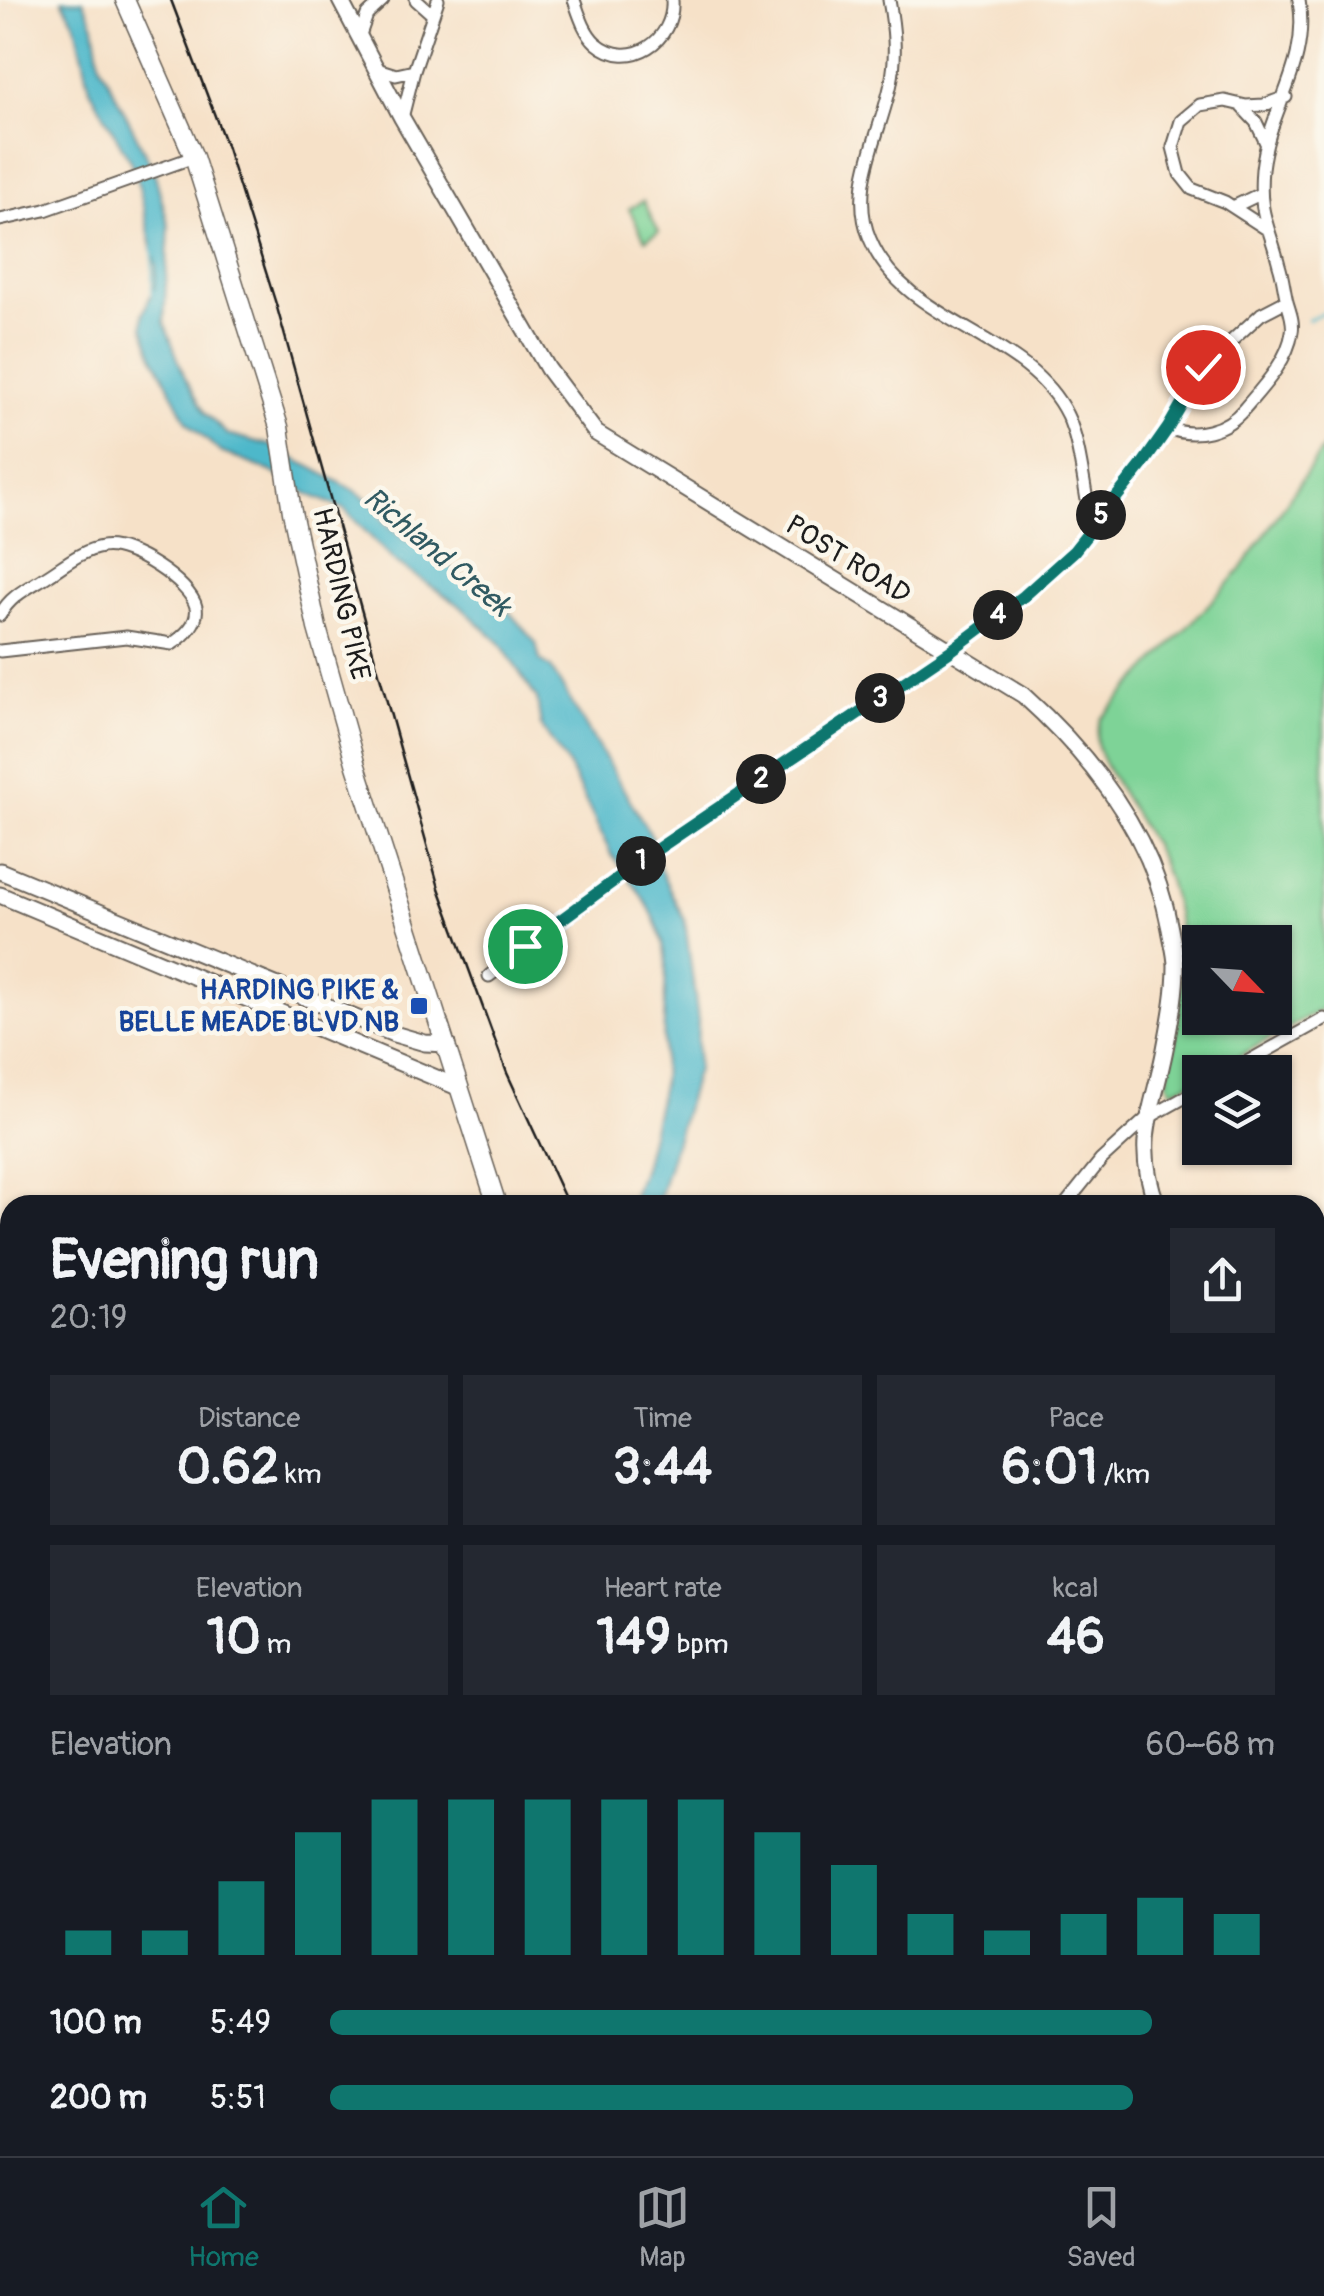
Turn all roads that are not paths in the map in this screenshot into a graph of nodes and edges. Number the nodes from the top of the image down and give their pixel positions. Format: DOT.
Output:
graph roads {
  1 [pos="340,0"];
  2 [pos="383,0"];
  3 [pos="416,0"];
  4 [pos="438,0"];
  5 [pos="574,0"];
  6 [pos="672,0"];
  7 [pos="889,0"];
  8 [pos="1299,0"];
  9 [pos="130,3"];
  10 [pos="433,16"];
  11 [pos="360,35"];
  12 [pos="378,69"];
  13 [pos="414,71"];
  14 [pos="1286,98"];
  15 [pos="1239,104"];
  16 [pos="402,118"];
  17 [pos="1266,143"];
  18 [pos="194,157"];
  19 [pos="1260,194"];
  20 [pos="1234,207"];
  21 [pos="0,220"];
  22 [pos="1265,228"];
  23 [pos="1286,300"];
  24 [pos="1168,428"];
  25 [pos="1092,527"];
  26 [pos="0,615"];
  27 [pos="0,651"];
  28 [pos="949,652"];
  29 [pos="0,871"];
  30 [pos="0,896"];
  31 [pos="144,931"];
  32 [pos="135,952"];
  33 [pos="489,976"];
  34 [pos="260,978"];
  35 [pos="250,999"];
  36 [pos="338,1011"];
  37 [pos="1324,1019"];
  38 [pos="329,1032"];
  39 [pos="447,1044"];
  40 [pos="1259,1055"];
  41 [pos="460,1088"];
  42 [pos="1182,1099"];
  43 [pos="1146,1119"];
  44 [pos="494,1195"];
  45 [pos="1073,1195"];
  46 [pos="1154,1195"];
  1 -- 11 [label="street, POST ROAD"];
  2 -- 11 [label="street"];
  3 -- 10 [label="street"];
  4 -- 10 [label="street"];
  5 -- 6 [label="street"];
  7 -- 25 [label="street"];
  8 -- 14 [label="street"];
  9 -- 18 [label="main road, HARDING PIKE"];
  10 -- 13 [label="street"];
  11 -- 12 [label="street, POST ROAD"];
  12 -- 13 [label="street"];
  12 -- 16 [label="street, POST ROAD"];
  13 -- 16 [label="street"];
  14 -- 15 [label="street"];
  14 -- 17 [label="street"];
  15 -- 17 [label="street"];
  15 -- 20 [label="street"];
  16 -- 28 [label="street, POST ROAD"];
  17 -- 19 [label="street"];
  18 -- 21 [label="street"];
  18 -- 39 [label="main road, HARDING PIKE"];
  19 -- 20 [label="street"];
  19 -- 22 [label="street"];
  20 -- 22 [label="street"];
  22 -- 23 [label="street"];
  23 -- 24 [label="street"];
  23 -- 24 [label="street"];
  24 -- 25 [label="street"];
  25 -- 28 [label="street"];
  26 -- 27 [label="street"];
  28 -- 33 [label="street"];
  28 -- 43 [label="street, POST ROAD"];
  29 -- 31 [label="street"];
  30 -- 32 [label="street"];
  31 -- 32 [label="street"];
  31 -- 34 [label="street"];
  32 -- 35 [label="street"];
  34 -- 35 [label="street"];
  34 -- 36 [label="street"];
  35 -- 38 [label="street"];
  36 -- 38 [label="street"];
  36 -- 39 [label="street"];
  37 -- 40 [label="street"];
  38 -- 41 [label="street"];
  39 -- 41 [label="main road, HARDING PIKE"];
  41 -- 44 [label="main road, HARDING PIKE"];
  42 -- 43 [label="street"];
  43 -- 45 [label="street"];
  43 -- 46 [label="street, POST ROAD"];
}
